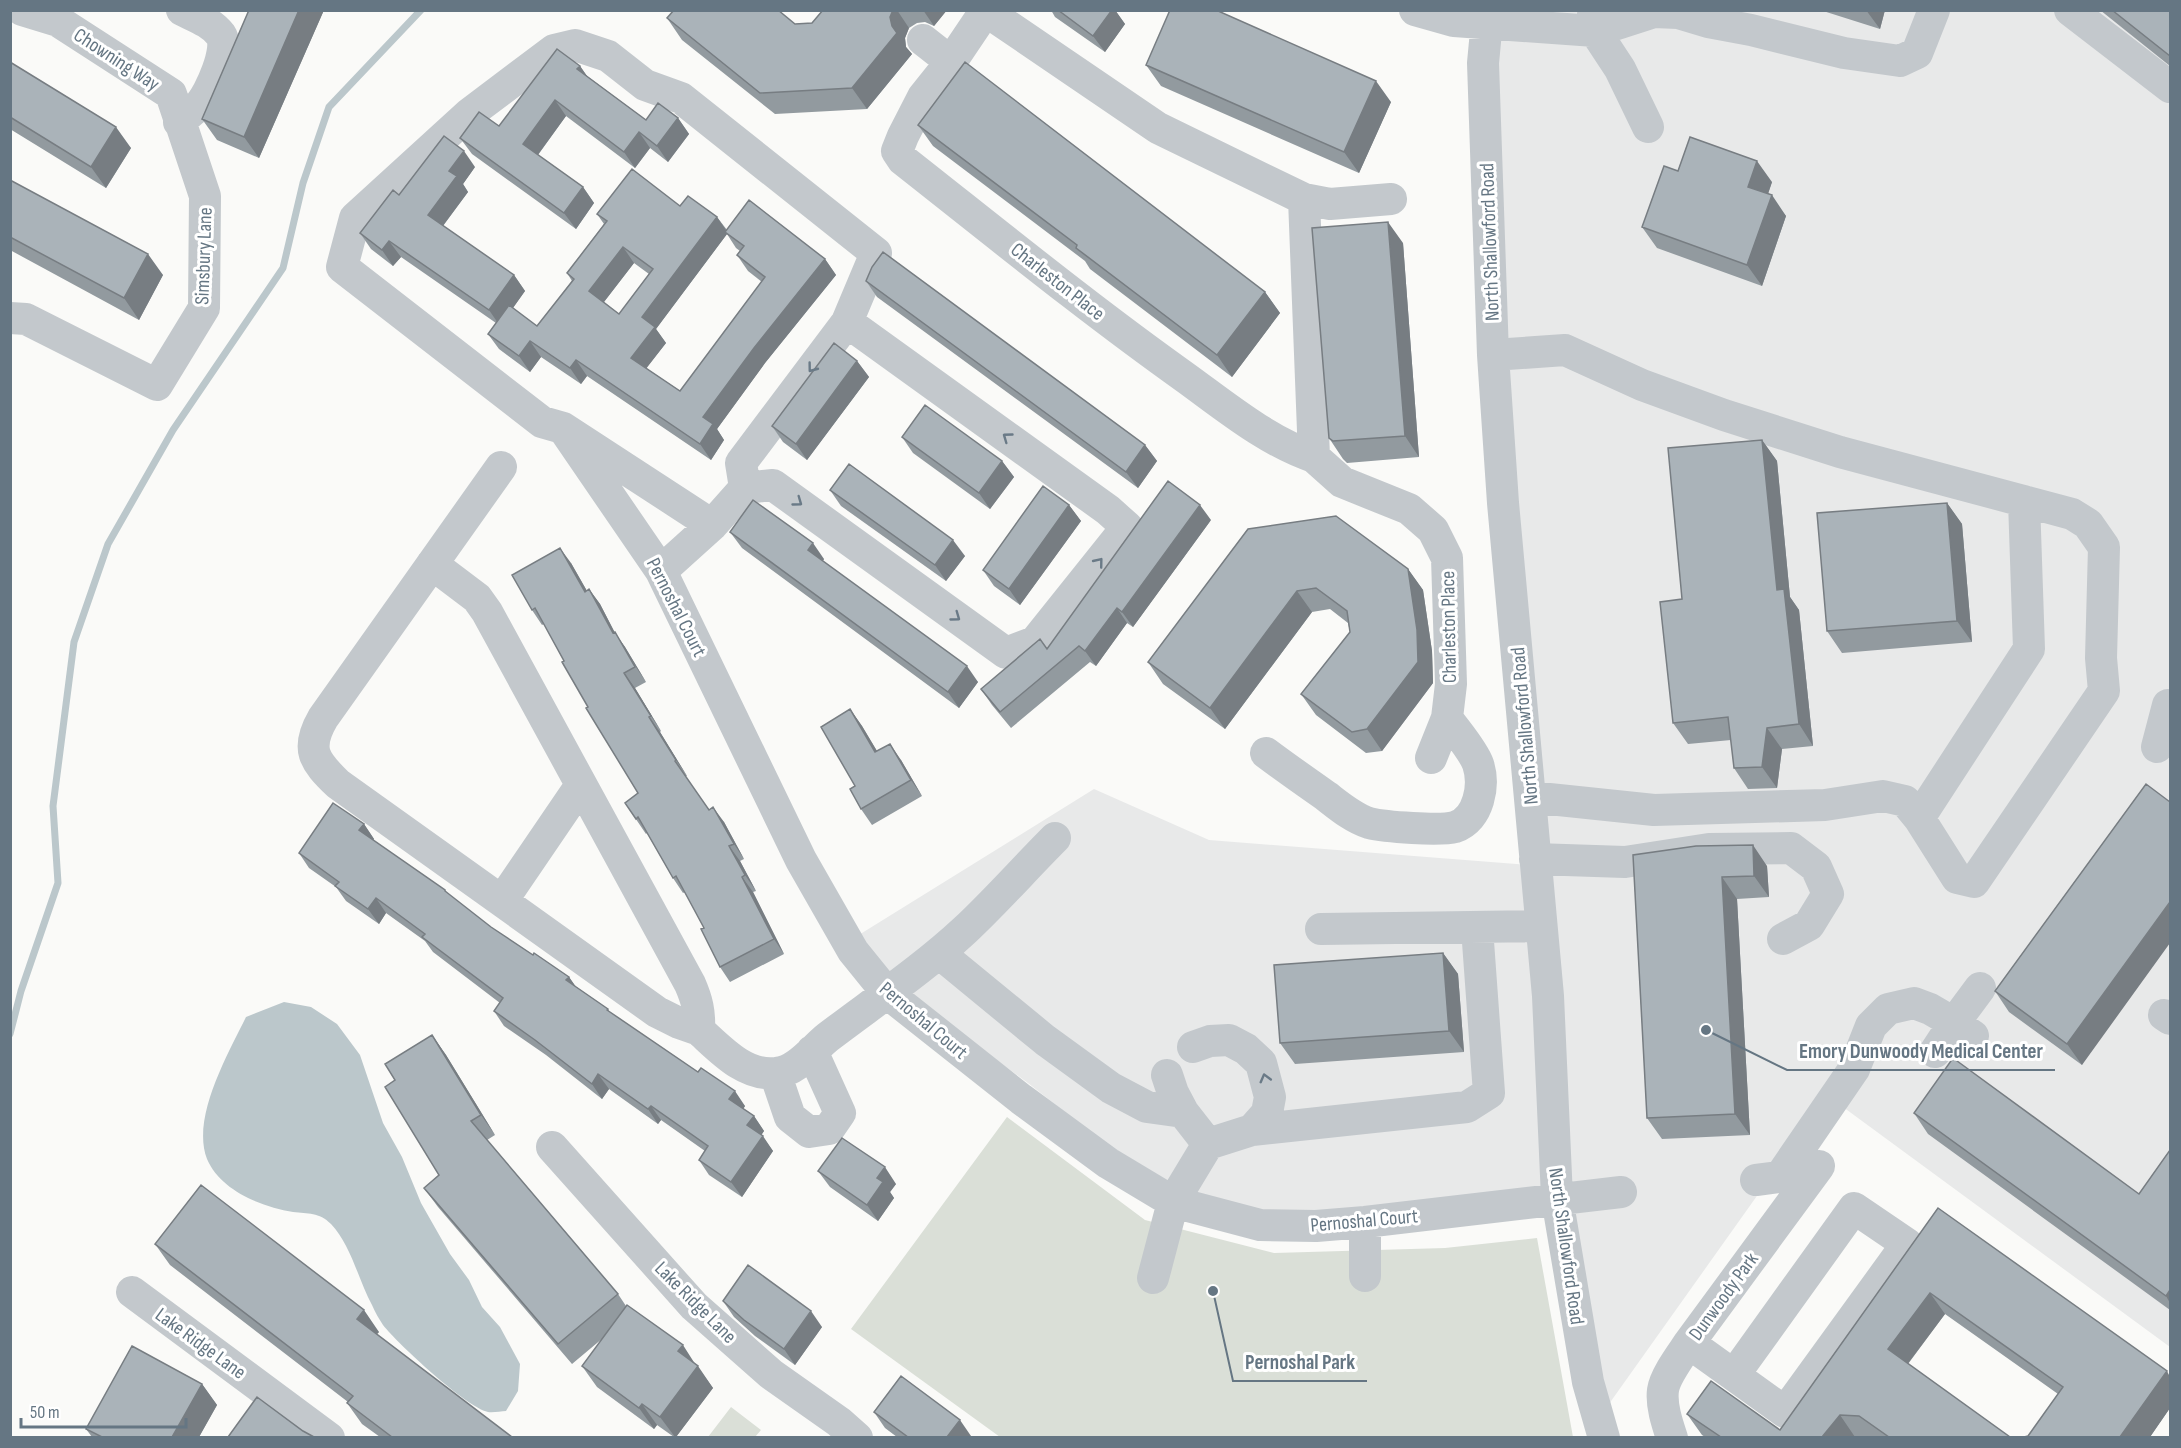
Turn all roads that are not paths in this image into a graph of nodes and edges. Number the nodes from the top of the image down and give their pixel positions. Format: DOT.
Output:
graph roads {
  1 [pos="22,10"];
  2 [pos="182,10"];
  3 [pos="1415,10"];
  4 [pos="1934,10"];
  5 [pos="2070,10"];
  6 [pos="986,11"];
  7 [pos="1488,16"];
  8 [pos="1594,21"];
  9 [pos="923,40"];
  10 [pos="951,62"];
  11 [pos="2170,87"];
  12 [pos="176,111"];
  13 [pos="1647,127"];
  14 [pos="1304,199"];
  15 [pos="1391,199"];
  16 [pos="10,318"];
  17 [pos="847,322"];
  18 [pos="1493,355"];
  19 [pos="563,428"];
  20 [pos="1314,458"];
  21 [pos="501,467"];
  22 [pos="745,488"];
  23 [pos="2024,501"];
  24 [pos="712,525"];
  25 [pos="432,564"];
  26 [pos="661,571"];
  27 [pos="2168,705"];
  28 [pos="1447,718"];
  29 [pos="2157,747"];
  30 [pos="1266,753"];
  31 [pos="1431,758"];
  32 [pos="581,785"];
  33 [pos="1530,797"];
  34 [pos="1919,818"];
  35 [pos="1055,838"];
  36 [pos="1535,859"];
  37 [pos="502,901"];
  38 [pos="1541,926"];
  39 [pos="1478,928"];
  40 [pos="1321,929"];
  41 [pos="1783,939"];
  42 [pos="939,953"];
  43 [pos="1980,988"];
  44 [pos="887,993"];
  45 [pos="1964,1029"];
  46 [pos="699,1030"];
  47 [pos="1193,1047"];
  48 [pos="812,1051"];
  49 [pos="1935,1052"];
  50 [pos="775,1073"];
  51 [pos="1167,1075"];
  52 [pos="1183,1112"];
  53 [pos="1252,1130"];
  54 [pos="1208,1144"];
  55 [pos="552,1148"];
  56 [pos="1819,1166"];
  57 [pos="1756,1180"];
  58 [pos="1620,1192"];
  59 [pos="1557,1198"];
  60 [pos="1173,1202"];
  61 [pos="1365,1222"];
  62 [pos="1365,1276"];
  63 [pos="1153,1278"];
  64 [pos="132,1292"];
  65 [pos="1689,1343"];
  66 [pos="1734,1376"];
  67 [pos="328,1437"];
  68 [pos="857,1437"];
  69 [pos="1604,1437"];
  70 [pos="1672,1437"];
  1 -- 12 [label="street, Chowning Way"];
  2 -- 12 [label="street"];
  3 -- 7 [label="street"];
  4 -- 8 [label="street"];
  5 -- 11 [label="street"];
  6 -- 10 [label="street, Charleston Place"];
  6 -- 14 [label="street, Charleston Place"];
  7 -- 8 [label="street"];
  7 -- 18 [label="street, North Shallowford Road"];
  8 -- 13 [label="street"];
  9 -- 10 [label="street"];
  10 -- 20 [label="street, Charleston Place"];
  12 -- 16 [label="street, Simsbury Lane"];
  14 -- 15 [label="street, Charleston Place"];
  14 -- 20 [label="street"];
  17 -- 19 [label="street"];
  17 -- 22 [label="street, one-way"];
  22 -- 17 [label="street, one-way"];
  18 -- 23 [label="street"];
  18 -- 33 [label="street, North Shallowford Road"];
  19 -- 24 [label="street"];
  19 -- 26 [label="street, Pernoshal Court"];
  20 -- 28 [label="street, Charleston Place"];
  21 -- 25 [label="street"];
  22 -- 24 [label="street"];
  23 -- 34 [label="street"];
  23 -- 34 [label="street"];
  24 -- 26 [label="street"];
  25 -- 32 [label="street"];
  25 -- 37 [label="street"];
  26 -- 44 [label="street, Pernoshal Court"];
  27 -- 29 [label="street"];
  28 -- 30 [label="street"];
  28 -- 31 [label="street, Charleston Place"];
  32 -- 37 [label="street"];
  32 -- 46 [label="street"];
  33 -- 34 [label="street"];
  33 -- 36 [label="street, North Shallowford Road"];
  35 -- 42 [label="street"];
  36 -- 38 [label="street, North Shallowford Road"];
  36 -- 41 [label="street"];
  37 -- 46 [label="street"];
  38 -- 39 [label="street"];
  38 -- 59 [label="street, North Shallowford Road"];
  39 -- 40 [label="street"];
  39 -- 53 [label="street"];
  42 -- 44 [label="street"];
  42 -- 52 [label="street"];
  43 -- 45 [label="street"];
  44 -- 48 [label="street"];
  44 -- 60 [label="street, Pernoshal Court"];
  45 -- 49 [label="street"];
  45 -- 57 [label="street"];
  46 -- 50 [label="street"];
  53 -- 47 [label="street, one-way"];
  48 -- 50 [label="street"];
  48 -- 50 [label="street"];
  51 -- 52 [label="street"];
  52 -- 54 [label="street"];
  53 -- 54 [label="street"];
  54 -- 60 [label="street"];
  55 -- 68 [label="street, Lake Ridge Lane"];
  56 -- 65 [label="street, Dunwoody Park"];
  58 -- 59 [label="street, Pernoshal Court"];
  59 -- 61 [label="street, Pernoshal Court"];
  59 -- 69 [label="street, North Shallowford Road"];
  60 -- 61 [label="street, Pernoshal Court"];
  60 -- 63 [label="street"];
  61 -- 62 [label="street"];
  64 -- 67 [label="street, Lake Ridge Lane"];
  65 -- 66 [label="street"];
  65 -- 70 [label="street, Dunwoody Park"];
  66 -- 66 [label="street"];
}
